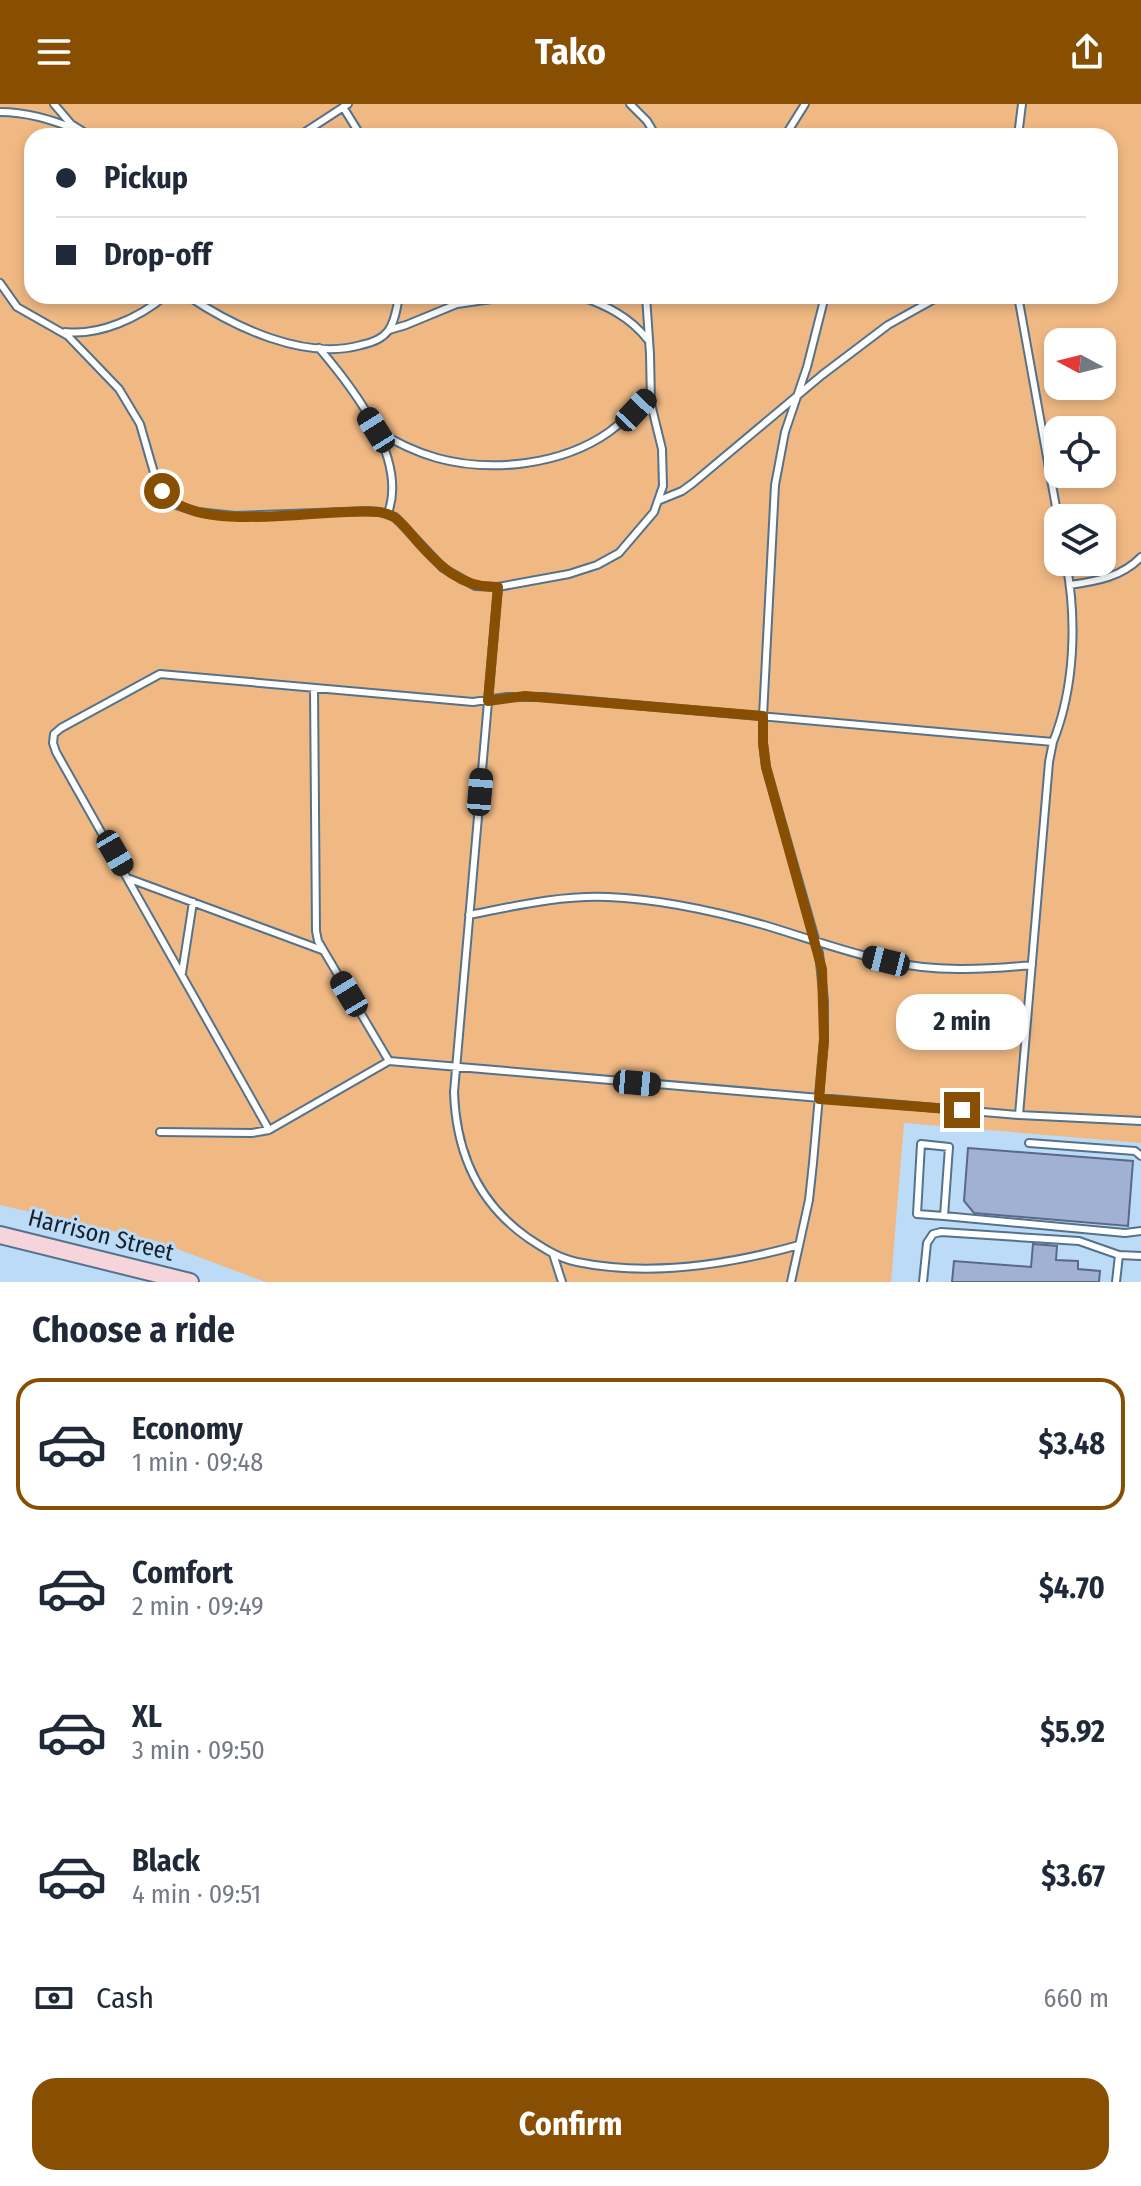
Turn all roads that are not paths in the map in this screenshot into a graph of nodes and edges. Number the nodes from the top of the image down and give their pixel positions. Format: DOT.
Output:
graph roads {
  1 [pos="54,104"];
  2 [pos="630,104"];
  3 [pos="805,104"];
  4 [pos="1022,104"];
  5 [pos="344,105"];
  6 [pos="0,112"];
  7 [pos="72,128"];
  8 [pos="76,128"];
  9 [pos="311,128"];
  10 [pos="357,128"];
  11 [pos="651,128"];
  12 [pos="790,128"];
  13 [pos="1019,128"];
  14 [pos="0,283"];
  15 [pos="154,304"];
  16 [pos="200,304"];
  17 [pos="397,304"];
  18 [pos="457,304"];
  19 [pos="600,304"];
  20 [pos="646,304"];
  21 [pos="823,304"];
  22 [pos="926,304"];
  23 [pos="1019,304"];
  24 [pos="389,330"];
  25 [pos="60,331"];
  26 [pos="648,340"];
  27 [pos="319,348"];
  28 [pos="650,394"];
  29 [pos="798,397"];
  30 [pos="376,430"];
  31 [pos="660,500"];
  32 [pos="1055,504"];
  33 [pos="388,513"];
  34 [pos="1141,557"];
  35 [pos="1068,576"];
  36 [pos="1070,585"];
  37 [pos="498,587"];
  38 [pos="314,688"];
  39 [pos="488,701"];
  40 [pos="763,716"];
  41 [pos="1053,742"];
  42 [pos="129,879"];
  43 [pos="193,902"];
  44 [pos="469,915"];
  45 [pos="815,941"];
  46 [pos="322,950"];
  47 [pos="1032,965"];
  48 [pos="182,973"];
  49 [pos="389,1061"];
  50 [pos="456,1068"];
  51 [pos="819,1099"];
  52 [pos="1019,1115"];
  53 [pos="1141,1121"];
  54 [pos="269,1130"];
  55 [pos="160,1132"];
  56 [pos="1029,1143"];
  57 [pos="1141,1156"];
  58 [pos="944,1216"];
  59 [pos="1141,1231"];
  60 [pos="0,1235"];
  61 [pos="799,1245"];
  62 [pos="553,1254"];
  63 [pos="1119,1255"];
  64 [pos="1141,1256"];
  65 [pos="190,1282"];
  66 [pos="562,1282"];
  67 [pos="791,1282"];
  68 [pos="923,1282"];
  69 [pos="1116,1282"];
  1 -- 8 [label="lane"];
  2 -- 11 [label="lane"];
  3 -- 12 [label="lane"];
  4 -- 13 [label="lane"];
  5 -- 9 [label="lane"];
  5 -- 10 [label="lane"];
  6 -- 7 [label="lane"];
  14 -- 25 [label="lane"];
  15 -- 25 [label="lane"];
  16 -- 27 [label="lane"];
  17 -- 24 [label="lane"];
  18 -- 24 [label="lane"];
  19 -- 26 [label="lane"];
  20 -- 26 [label="lane"];
  21 -- 29 [label="lane"];
  22 -- 29 [label="lane"];
  23 -- 32 [label="lane"];
  24 -- 27 [label="lane"];
  25 -- 33 [label="lane"];
  26 -- 28 [label="lane"];
  27 -- 30 [label="lane"];
  28 -- 30 [label="lane"];
  28 -- 31 [label="lane"];
  29 -- 31 [label="lane"];
  29 -- 40 [label="lane"];
  30 -- 33 [label="lane"];
  31 -- 37 [label="lane"];
  33 -- 37 [label="lane"];
  34 -- 36 [label="lane"];
  35 -- 36 [label="lane"];
  36 -- 41 [label="lane"];
  37 -- 39 [label="lane"];
  38 -- 39 [label="lane"];
  38 -- 42 [label="lane"];
  38 -- 46 [label="lane"];
  39 -- 40 [label="lane"];
  39 -- 44 [label="lane"];
  40 -- 41 [label="lane"];
  40 -- 45 [label="lane"];
  41 -- 47 [label="lane"];
  42 -- 43 [label="lane"];
  42 -- 48 [label="lane"];
  43 -- 46 [label="lane"];
  43 -- 48 [label="lane"];
  44 -- 45 [label="lane"];
  44 -- 50 [label="lane"];
  45 -- 47 [label="lane"];
  45 -- 51 [label="lane"];
  46 -- 49 [label="lane"];
  47 -- 52 [label="lane"];
  48 -- 54 [label="lane"];
  49 -- 50 [label="lane"];
  49 -- 54 [label="lane"];
  50 -- 51 [label="lane"];
  50 -- 62 [label="lane"];
  51 -- 52 [label="lane"];
  51 -- 61 [label="lane"];
  52 -- 53 [label="lane"];
  54 -- 55 [label="lane"];
  56 -- 57 [label="lane"];
  58 -- 58 [label="lane"];
  58 -- 59 [label="lane"];
  60 -- 65 [label="main road, Harrison Street"];
  61 -- 62 [label="lane"];
  61 -- 67 [label="lane"];
  62 -- 66 [label="lane"];
  63 -- 64 [label="lane"];
  63 -- 68 [label="lane"];
  63 -- 69 [label="lane"];
}
